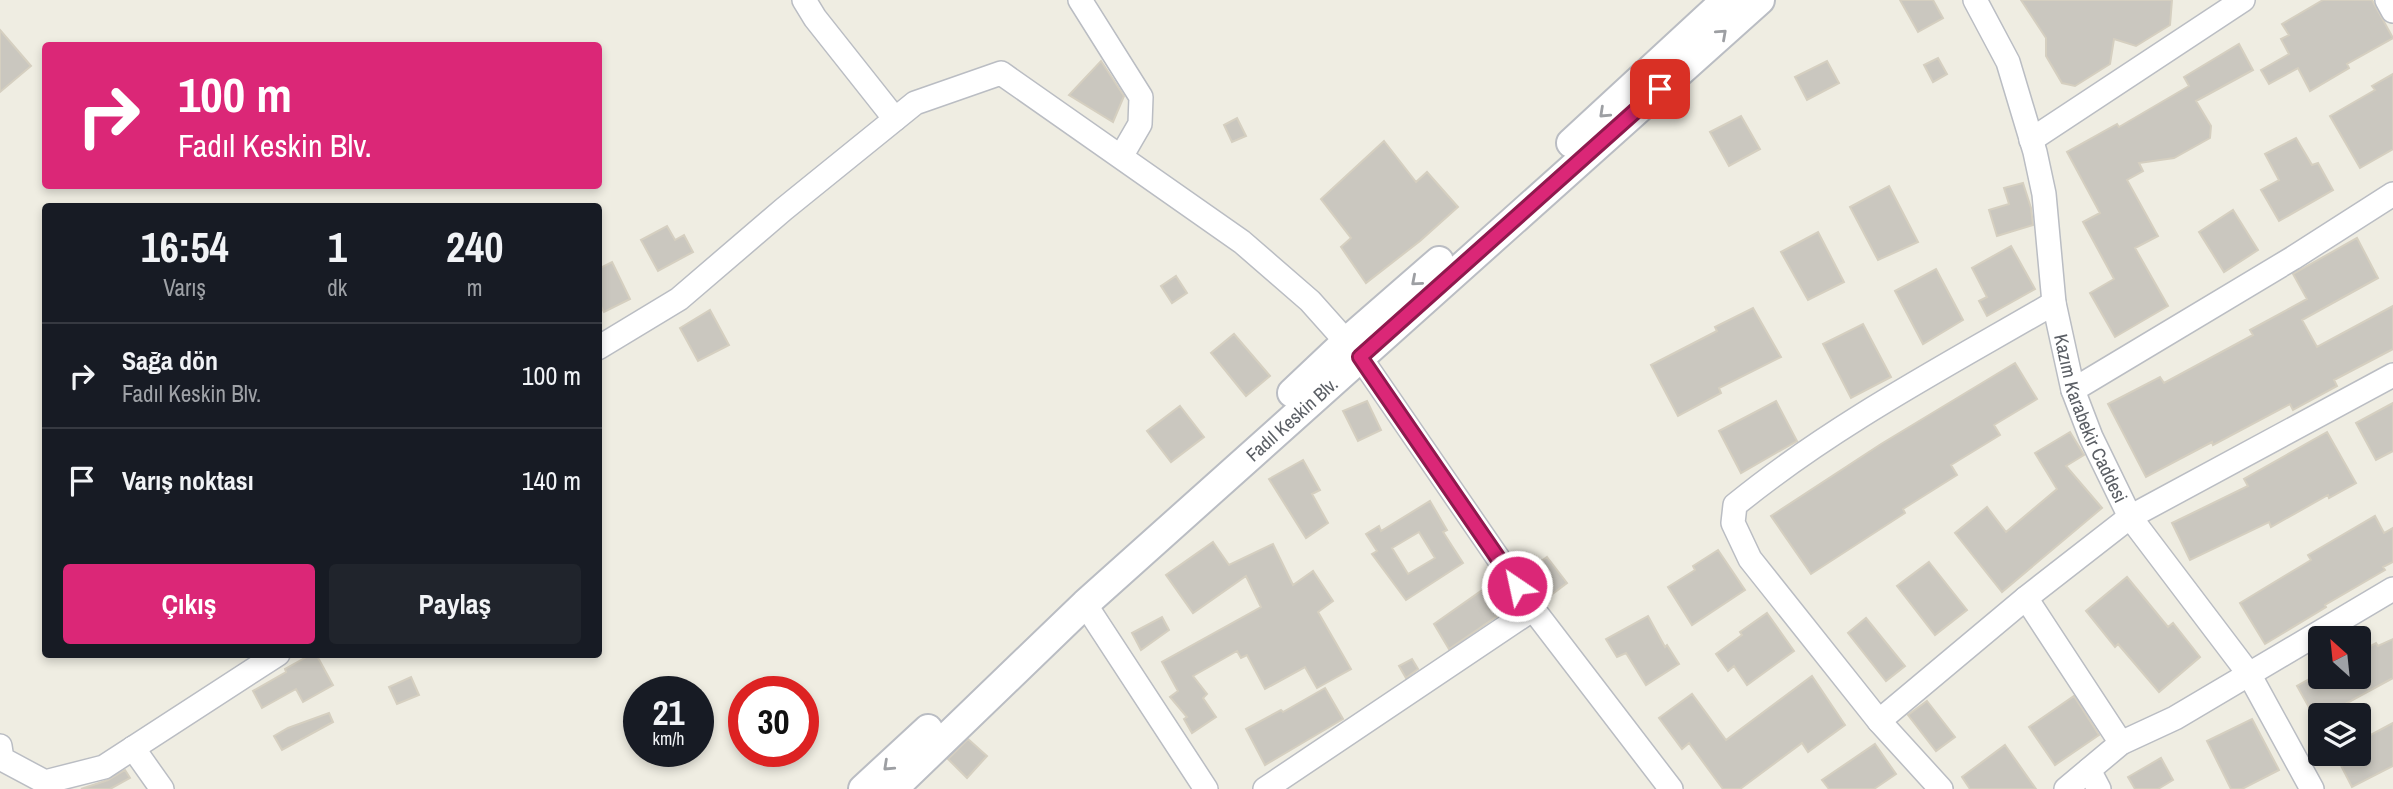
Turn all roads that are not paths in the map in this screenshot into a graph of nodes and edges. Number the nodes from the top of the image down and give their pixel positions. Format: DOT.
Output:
graph roads {
  1 [pos="804,0"];
  2 [pos="1080,0"];
  3 [pos="1726,0"];
  4 [pos="1760,0"];
  5 [pos="1975,0"];
  6 [pos="2243,0"];
  7 [pos="2387,0"];
  8 [pos="2393,11"];
  9 [pos="895,119"];
  10 [pos="2031,140"];
  11 [pos="1122,155"];
  12 [pos="2393,194"];
  13 [pos="2054,303"];
  14 [pos="602,346"];
  15 [pos="1353,349"];
  16 [pos="2393,375"];
  17 [pos="2073,390"];
  18 [pos="2130,517"];
  19 [pos="2393,589"];
  20 [pos="2026,598"];
  21 [pos="1085,604"];
  22 [pos="1533,609"];
  23 [pos="272,658"];
  24 [pos="2249,674"];
  25 [pos="1879,721"];
  26 [pos="2121,743"];
  27 [pos="0,746"];
  28 [pos="133,748"];
  29 [pos="2094,780"];
  30 [pos="162,789"];
  31 [pos="863,789"];
  32 [pos="893,789"];
  33 [pos="1206,789"];
  34 [pos="1265,789"];
  35 [pos="1671,789"];
  36 [pos="1941,789"];
  37 [pos="2066,789"];
  38 [pos="2312,789"];
  1 -- 9 [label="street"];
  2 -- 11 [label="street"];
  3 -- 15 [label="street, Fadıl Keskin Blv., one-way"];
  15 -- 4 [label="street, Fadıl Keskin Blv., one-way"];
  5 -- 10 [label="street, Kazım Karabekir Caddesi"];
  6 -- 10 [label="street"];
  7 -- 8 [label="street"];
  9 -- 11 [label="street"];
  9 -- 14 [label="street"];
  10 -- 13 [label="street, Kazım Karabekir Caddesi"];
  11 -- 15 [label="street"];
  12 -- 17 [label="street"];
  13 -- 17 [label="street, Kazım Karabekir Caddesi"];
  13 -- 25 [label="street"];
  15 -- 21 [label="street, Fadıl Keskin Blv."];
  15 -- 22 [label="street"];
  15 -- 31 [label="street, Fadıl Keskin Blv., one-way"];
  16 -- 18 [label="street"];
  17 -- 18 [label="street, Kazım Karabekir Caddesi"];
  18 -- 20 [label="street"];
  18 -- 24 [label="street, Kazım Karabekir Caddesi"];
  19 -- 24 [label="street"];
  20 -- 25 [label="street"];
  20 -- 26 [label="street"];
  21 -- 32 [label="street, Fadıl Keskin Blv."];
  21 -- 33 [label="street"];
  22 -- 34 [label="street"];
  22 -- 35 [label="street"];
  23 -- 28 [label="street"];
  24 -- 26 [label="street"];
  24 -- 38 [label="street, Kazım Karabekir Caddesi"];
  25 -- 36 [label="street"];
  26 -- 29 [label="street"];
  27 -- 28 [label="street"];
  28 -- 30 [label="street"];
  29 -- 37 [label="street"];
}
